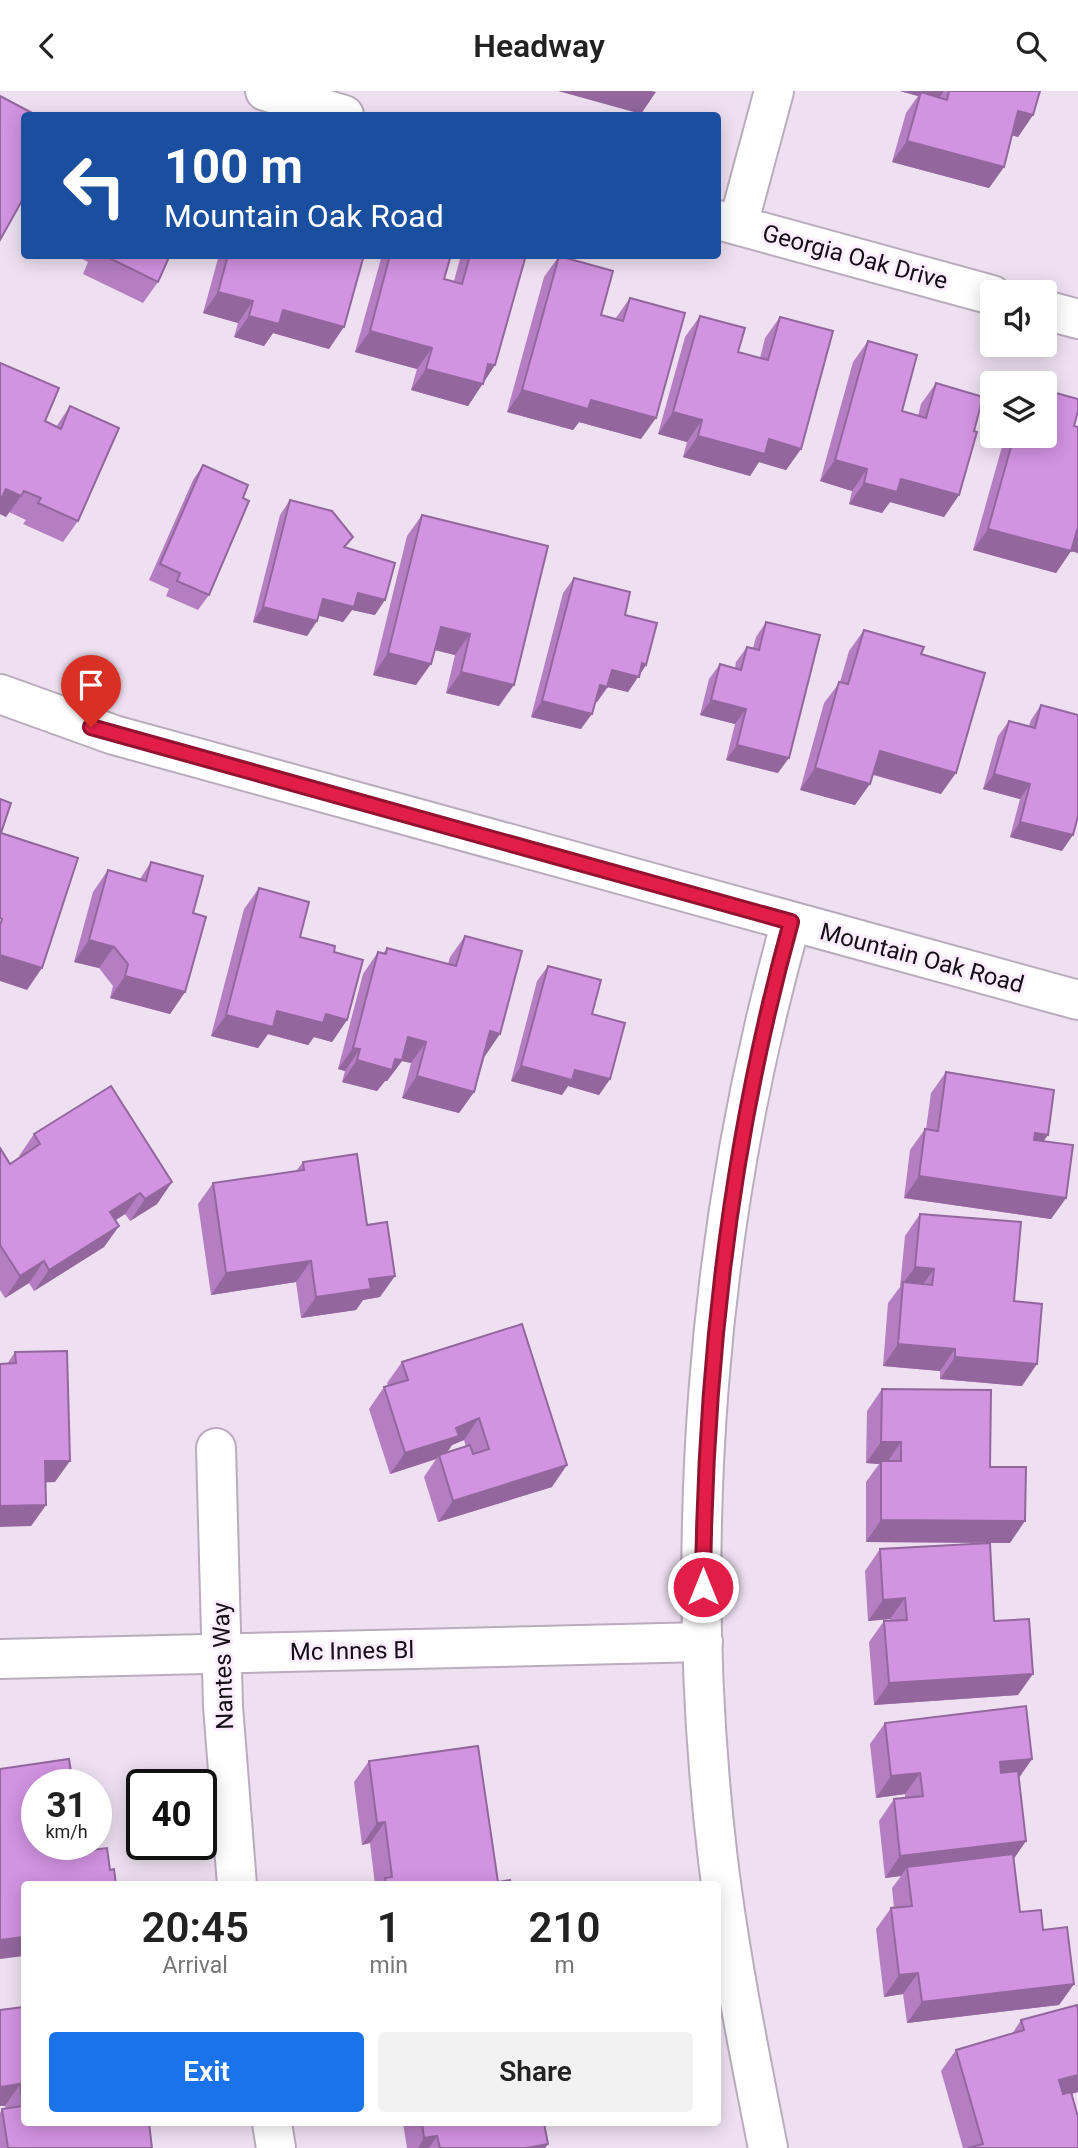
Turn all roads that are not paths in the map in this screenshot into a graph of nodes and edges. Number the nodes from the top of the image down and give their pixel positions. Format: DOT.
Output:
graph roads {
  1 [pos="265,91"];
  2 [pos="774,91"];
  3 [pos="334,112"];
  4 [pos="728,222"];
  5 [pos="980,292"];
  6 [pos="1057,313"];
  7 [pos="1078,319"];
  8 [pos="0,694"];
  9 [pos="791,922"];
  10 [pos="1078,1000"];
  11 [pos="216,1448"];
  12 [pos="703,1642"];
  13 [pos="222,1654"];
  14 [pos="0,1659"];
  15 [pos="237,1881"];
  16 [pos="272,2126"];
  17 [pos="276,2148"];
  18 [pos="768,2148"];
  1 -- 3 [label="street"];
  2 -- 4 [label="street"];
  4 -- 5 [label="street, Georgia Oak Drive"];
  6 -- 7 [label="street"];
  8 -- 9 [label="street, Mountain Oak Road"];
  9 -- 10 [label="street, Mountain Oak Road"];
  9 -- 12 [label="street"];
  11 -- 13 [label="street, Nantes Way"];
  12 -- 13 [label="street, Mc Innes Bl"];
  12 -- 18 [label="street"];
  13 -- 14 [label="street, Mc Innes Bl"];
  13 -- 15 [label="street, Nantes Way"];
  16 -- 17 [label="street"];
}
